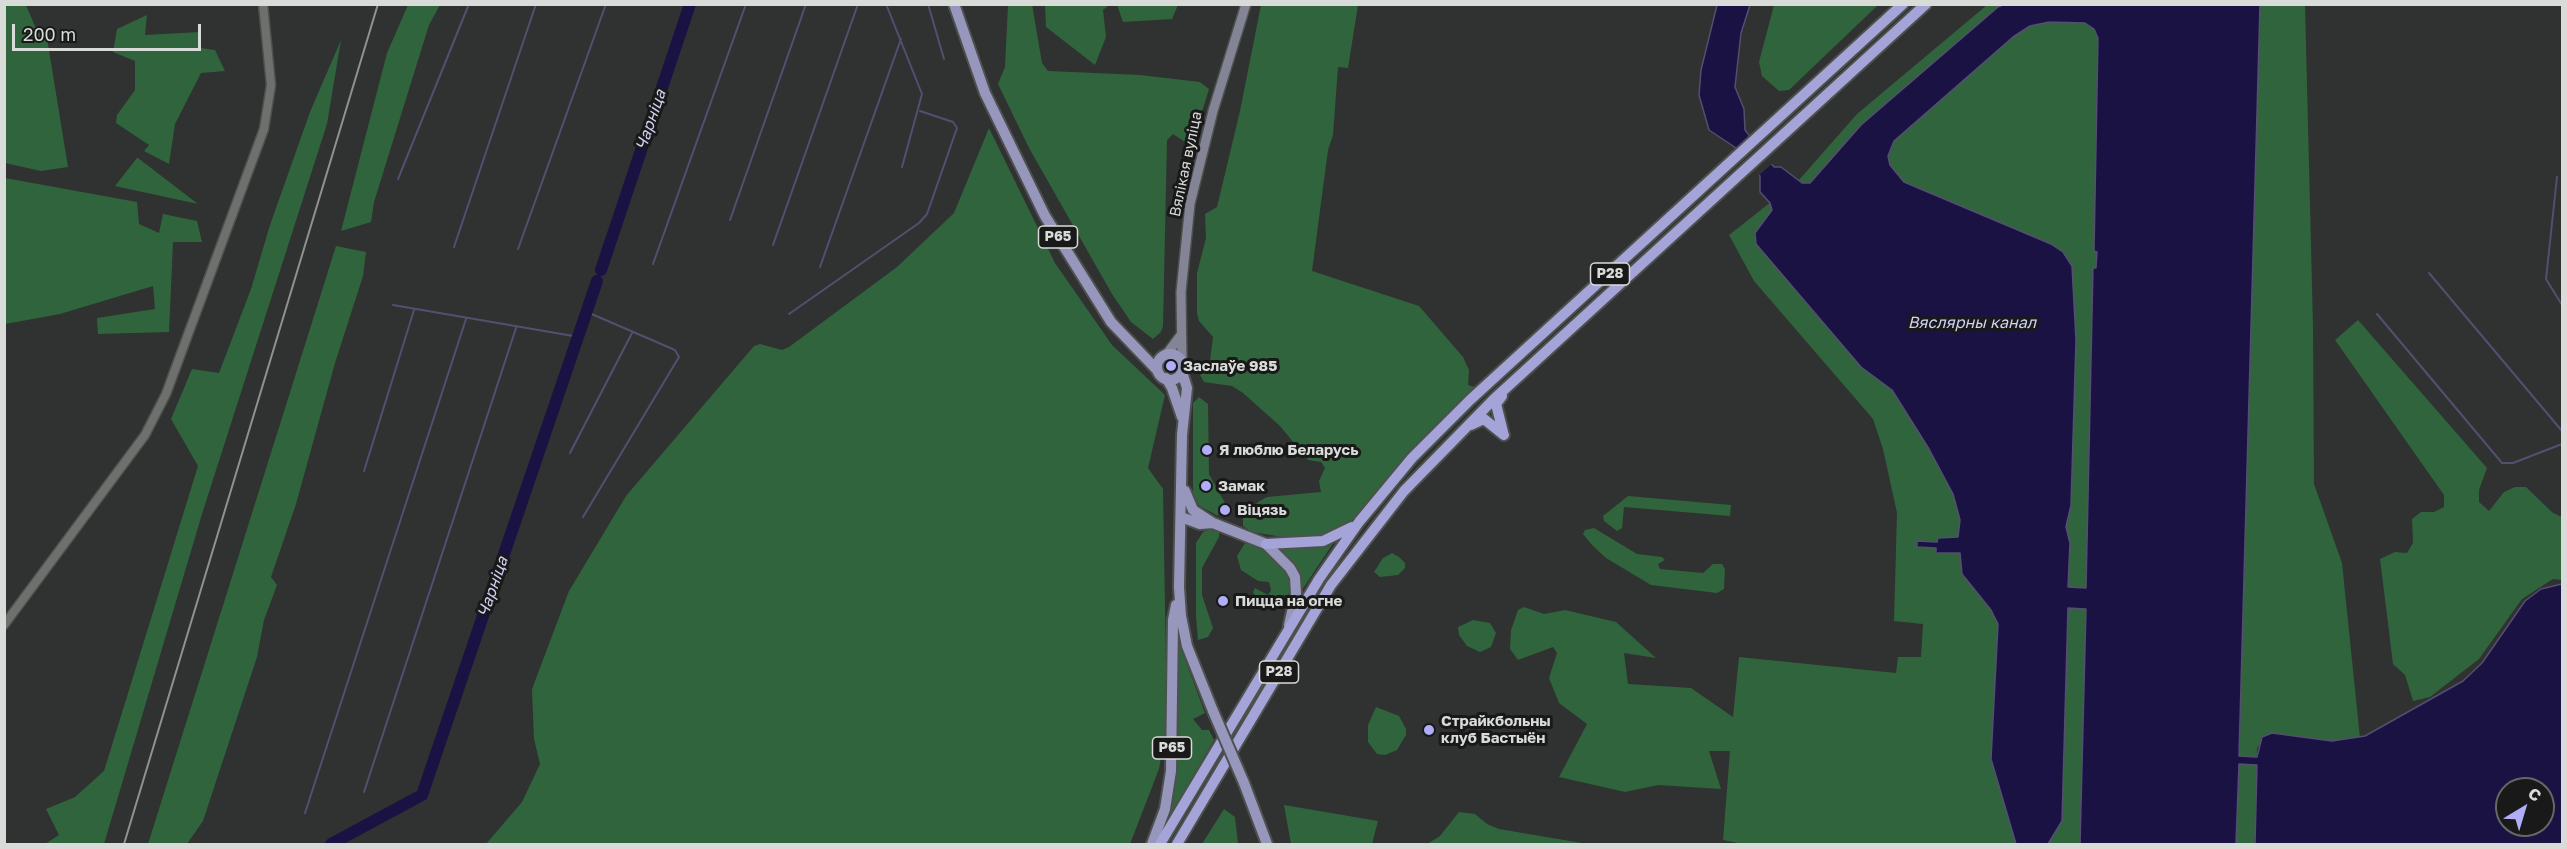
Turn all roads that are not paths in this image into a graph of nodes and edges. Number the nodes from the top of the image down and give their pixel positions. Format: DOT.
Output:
graph roads {
  1 [pos="263,4"];
  2 [pos="954,4"];
  3 [pos="1246,4"];
  4 [pos="1903,4"];
  5 [pos="1926,4"];
  6 [pos="1181,335"];
  7 [pos="1127,342"];
  8 [pos="1164,356"];
  9 [pos="1182,367"];
  10 [pos="1162,375"];
  11 [pos="1508,387"];
  12 [pos="1182,418"];
  13 [pos="1458,433"];
  14 [pos="1182,482"];
  15 [pos="1193,510"];
  16 [pos="1181,517"];
  17 [pos="1359,522"];
  18 [pos="1213,523"];
  19 [pos="1200,524"];
  20 [pos="1180,542"];
  21 [pos="1266,544"];
  22 [pos="1179,587"];
  23 [pos="4,625"];
  24 [pos="1287,632"];
  25 [pos="1152,844"];
  26 [pos="1160,844"];
  27 [pos="1177,844"];
  28 [pos="1267,844"];
  1 -- 23 [label="street"];
  2 -- 7 [label="main road, Р65"];
  3 -- 6 [label="main road, Вялікая вуліца"];
  4 -- 17 [label="highway, Р28"];
  5 -- 11 [label="highway, Р28"];
  6 -- 8 [label="main road"];
  6 -- 9 [label="main road, Вялікая вуліца"];
  7 -- 8 [label="main road, Р65"];
  7 -- 10 [label="main road, Р65"];
  8 -- 9 [label="main road, Р65"];
  8 -- 10 [label="main road"];
  9 -- 10 [label="main road"];
  9 -- 12 [label="main road, Р65"];
  10 -- 12 [label="main road, Р65"];
  11 -- 13 [label="highway, Р28"];
  11 -- 13 [label="highway"];
  12 -- 14 [label="main road, Р65"];
  13 -- 27 [label="highway, Р28"];
  14 -- 15 [label="main road"];
  14 -- 16 [label="main road, Р65"];
  15 -- 16 [label="main road"];
  15 -- 18 [label="main road"];
  16 -- 19 [label="main road"];
  16 -- 20 [label="main road, Р65"];
  17 -- 21 [label="highway"];
  17 -- 24 [label="highway, Р28"];
  18 -- 19 [label="main road"];
  18 -- 21 [label="main road"];
  19 -- 20 [label="main road"];
  20 -- 22 [label="main road, Р65"];
  21 -- 24 [label="main road"];
  22 -- 25 [label="main road, Р65"];
  22 -- 28 [label="main road, Р65, bridge"];
  24 -- 26 [label="highway, Р28"];
}
